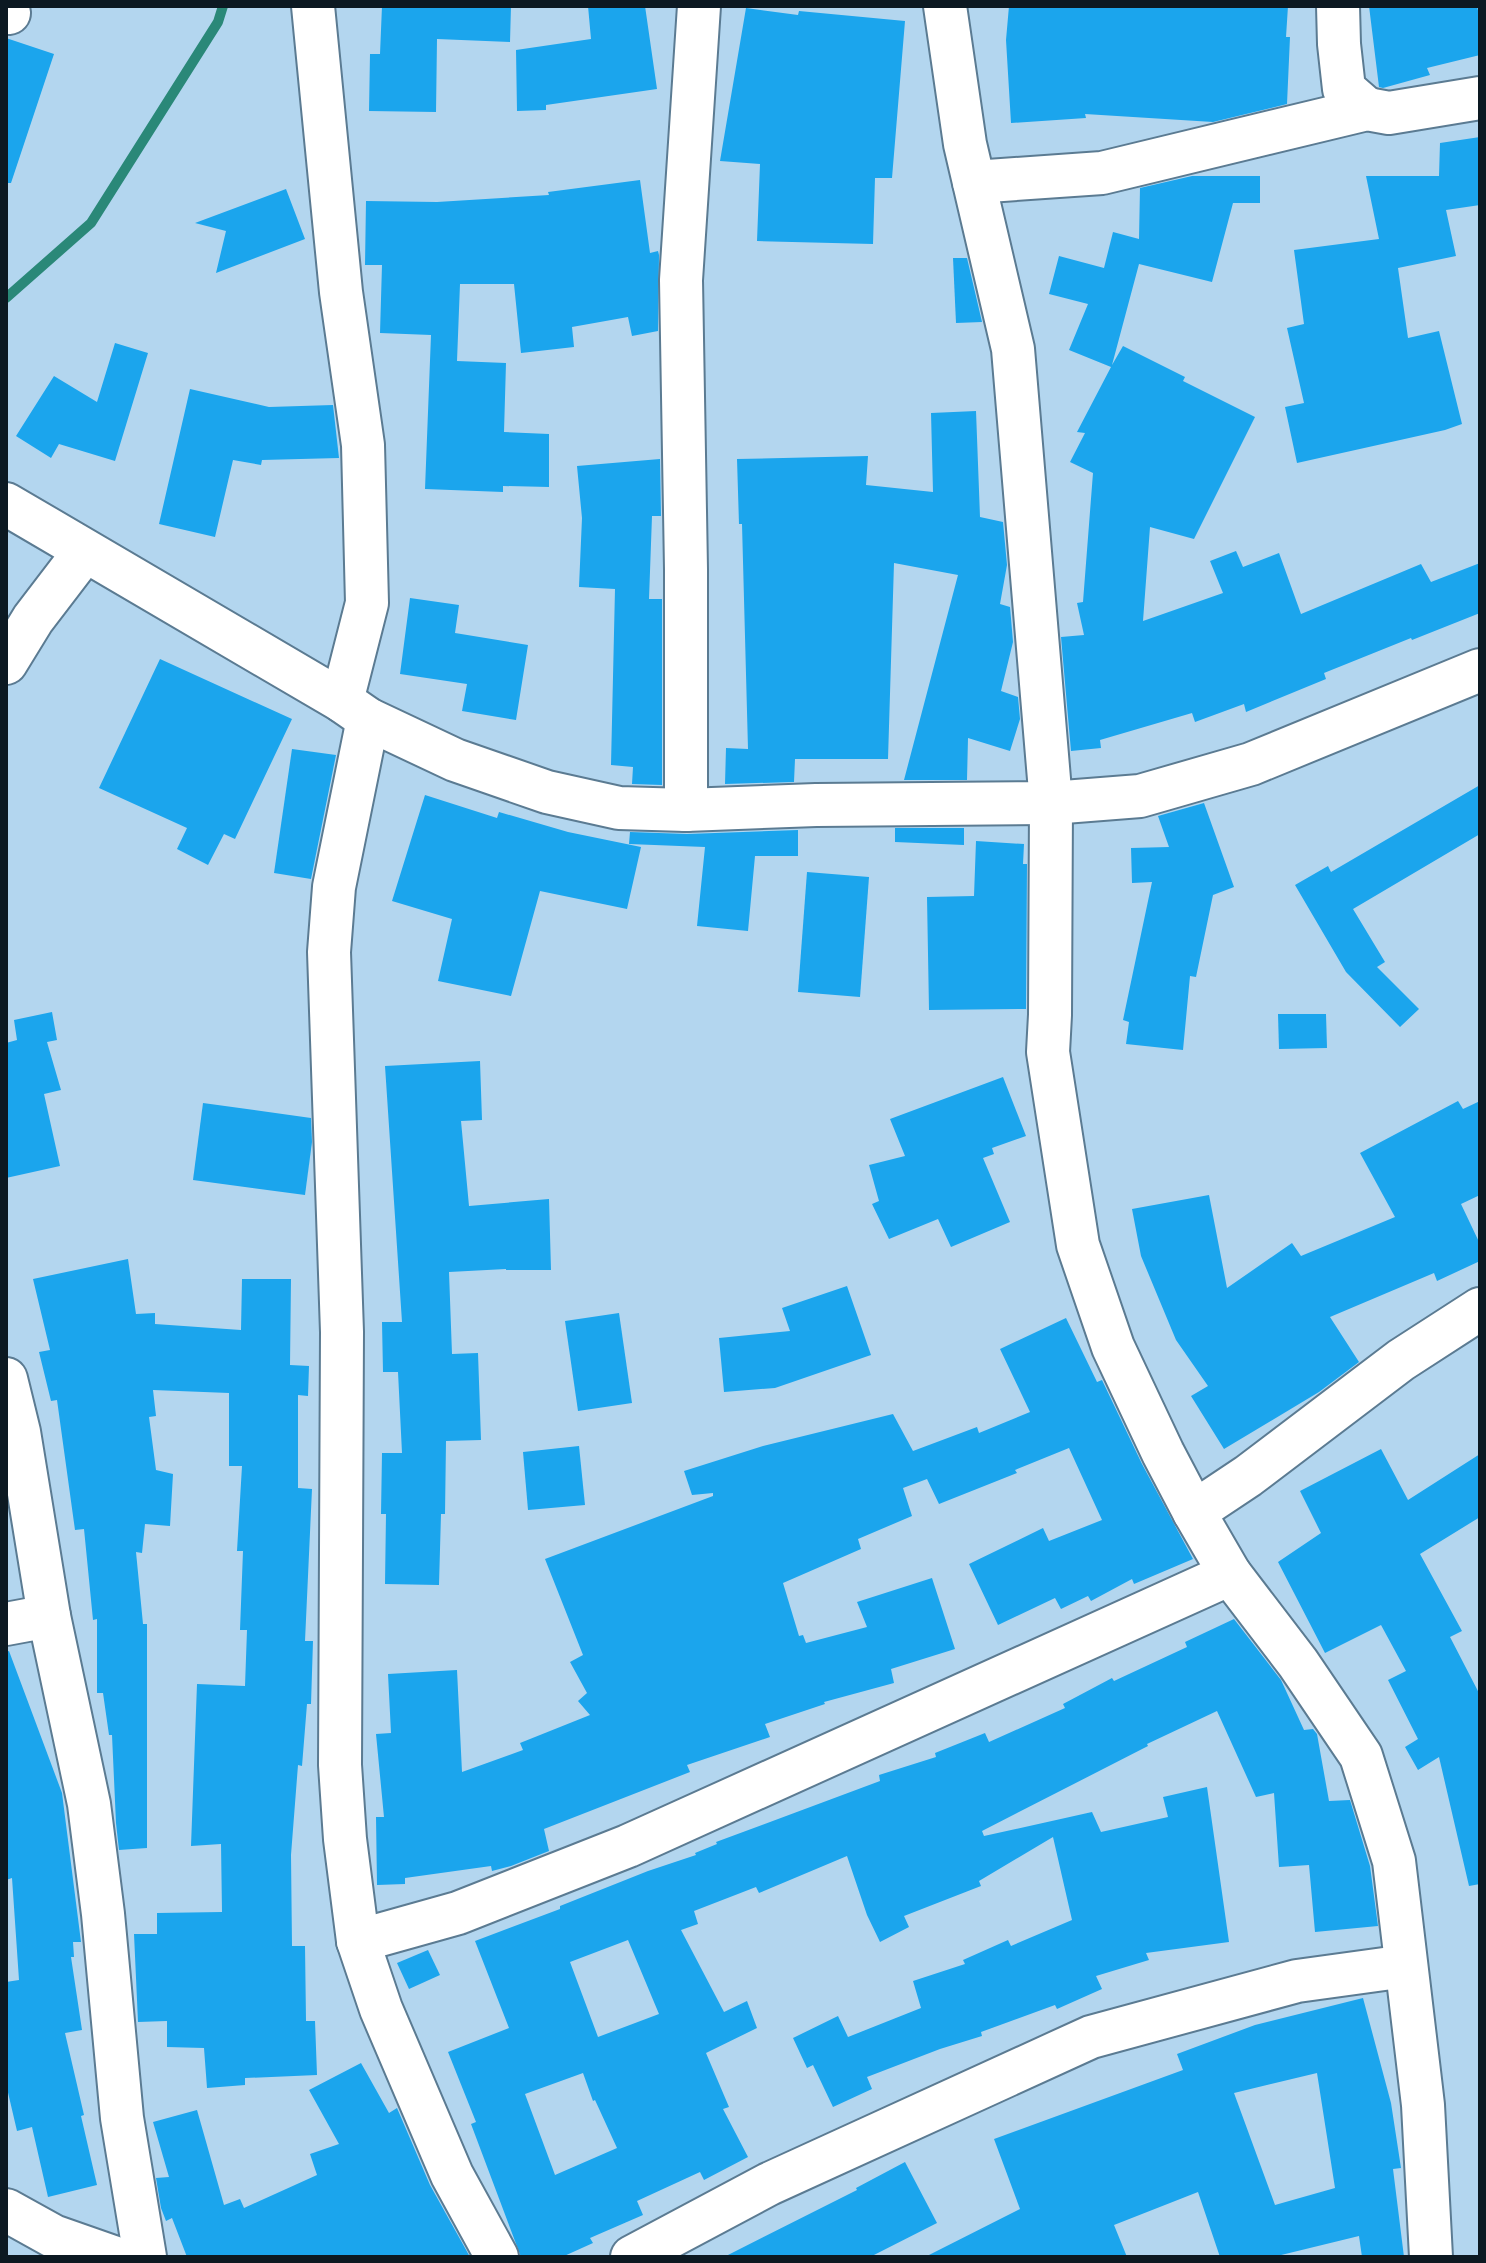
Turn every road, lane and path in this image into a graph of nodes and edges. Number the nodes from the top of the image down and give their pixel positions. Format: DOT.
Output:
graph roads {
  1 [pos="313,6"];
  2 [pos="699,6"];
  3 [pos="945,6"];
  4 [pos="1338,6"];
  5 [pos="1480,98"];
  6 [pos="1367,109"];
  7 [pos="974,182"];
  8 [pos="6,504"];
  9 [pos="85,551"];
  10 [pos="6,663"];
  11 [pos="1480,670"];
  12 [pos="355,710"];
  13 [pos="1051,803"];
  14 [pos="686,810"];
  15 [pos="1480,1309"];
  16 [pos="6,1379"];
  17 [pos="1194,1512"];
  18 [pos="1230,1574"];
  19 [pos="49,1616"];
  20 [pos="6,1624"];
  21 [pos="358,1941"];
  22 [pos="1406,1966"];
  23 [pos="6,2210"];
  24 [pos="113,2257"];
  25 [pos="145,2257"];
  26 [pos="497,2257"];
  27 [pos="632,2257"];
  28 [pos="1431,2257"];
  1 -- 12 [label="street"];
  2 -- 14 [label="street"];
  3 -- 7 [label="street"];
  4 -- 6 [label="street"];
  5 -- 6 [label="street"];
  6 -- 7 [label="street"];
  7 -- 13 [label="street"];
  8 -- 9 [label="street"];
  9 -- 10 [label="street"];
  9 -- 12 [label="street"];
  11 -- 13 [label="street"];
  12 -- 14 [label="street"];
  12 -- 21 [label="street"];
  13 -- 14 [label="street"];
  13 -- 17 [label="street"];
  15 -- 17 [label="street"];
  16 -- 19 [label="street"];
  17 -- 18 [label="street"];
  18 -- 21 [label="street"];
  18 -- 22 [label="street"];
  19 -- 20 [label="street"];
  19 -- 25 [label="street"];
  21 -- 26 [label="street"];
  22 -- 27 [label="street"];
  22 -- 28 [label="street"];
  23 -- 24 [label="street"];
}
